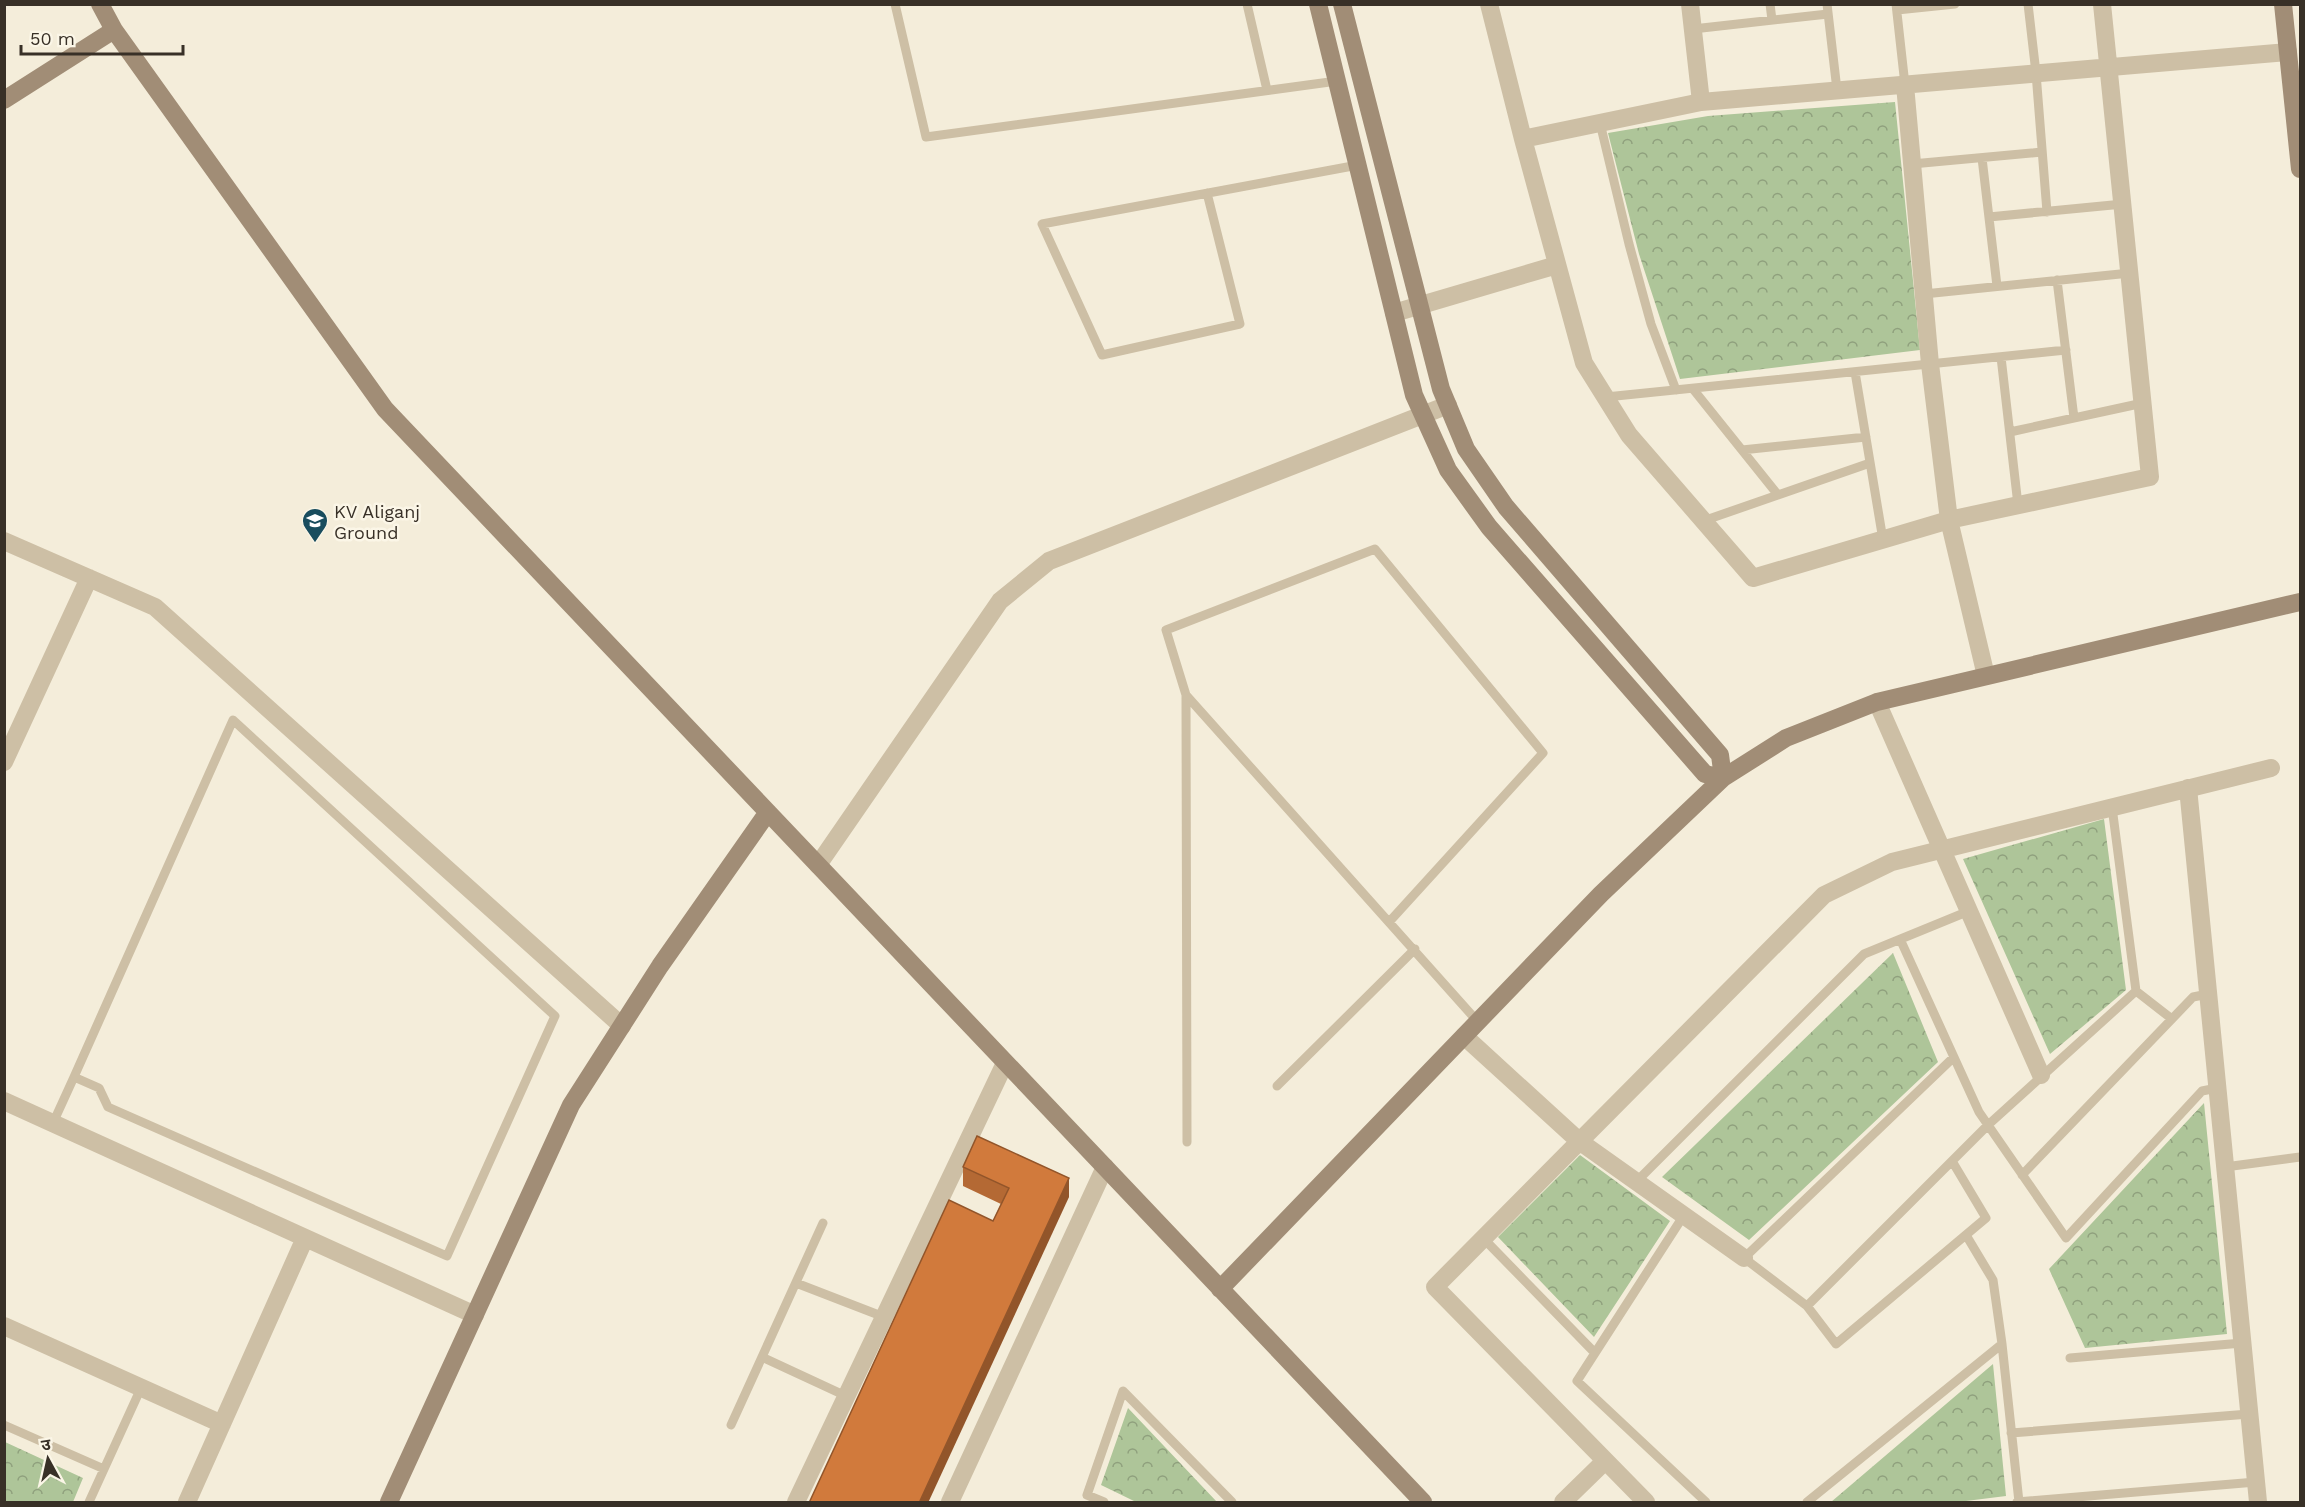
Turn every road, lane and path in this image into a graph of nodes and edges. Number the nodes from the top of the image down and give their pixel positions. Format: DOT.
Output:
graph roads {
  1 [pos="100,4"];
  2 [pos="895,4"];
  3 [pos="1247,4"];
  4 [pos="1318,4"];
  5 [pos="1342,4"];
  6 [pos="1489,4"];
  7 [pos="1690,4"];
  8 [pos="1770,4"];
  9 [pos="1955,4"];
  10 [pos="2028,4"];
  11 [pos="2103,4"];
  12 [pos="2283,4"];
  13 [pos="1897,7"];
  14 [pos="1828,9"];
  15 [pos="1772,20"];
  16 [pos="1692,29"];
  17 [pos="114,30"];
  18 [pos="2288,52"];
  19 [pos="2109,67"];
  20 [pos="2036,74"];
  21 [pos="1337,81"];
  22 [pos="1905,85"];
  23 [pos="1267,90"];
  24 [pos="1837,90"];
  25 [pos="4,100"];
  26 [pos="1701,102"];
  27 [pos="1600,123"];
  28 [pos="1522,140"];
  29 [pos="2042,152"];
  30 [pos="1982,158"];
  31 [pos="1912,164"];
  32 [pos="1358,165"];
  33 [pos="2301,169"];
  34 [pos="1208,193"];
  35 [pos="2122,204"];
  36 [pos="2047,212"];
  37 [pos="1989,217"];
  38 [pos="1557,265"];
  39 [pos="2130,273"];
  40 [pos="2057,280"];
  41 [pos="1997,286"];
  42 [pos="1924,294"];
  43 [pos="1420,305"];
  44 [pos="1394,313"];
  45 [pos="2066,350"];
  46 [pos="2001,357"];
  47 [pos="1930,364"];
  48 [pos="1855,372"];
  49 [pos="1693,389"];
  50 [pos="1676,390"];
  51 [pos="1606,397"];
  52 [pos="2143,403"];
  53 [pos="1448,405"];
  54 [pos="1423,416"];
  55 [pos="2074,417"];
  56 [pos="2010,432"];
  57 [pos="1866,437"];
  58 [pos="1742,450"];
  59 [pos="1870,463"];
  60 [pos="1778,495"];
  61 [pos="2018,505"];
  62 [pos="1949,520"];
  63 [pos="1703,521"];
  64 [pos="1883,540"];
  65 [pos="4,541"];
  66 [pos="89,578"];
  67 [pos="2301,602"];
  68 [pos="1986,676"];
  69 [pos="1186,695"];
  70 [pos="1877,702"];
  71 [pos="4,762"];
  72 [pos="2271,768"];
  73 [pos="1723,778"];
  74 [pos="2188,788"];
  75 [pos="2112,807"];
  76 [pos="768,812"];
  77 [pos="1942,849"];
  78 [pos="818,865"];
  79 [pos="1969,911"];
  80 [pos="1390,921"];
  81 [pos="1900,939"];
  82 [pos="1415,949"];
  83 [pos="2136,991"];
  84 [pos="2208,994"];
  85 [pos="2172,1019"];
  86 [pos="1478,1022"];
  87 [pos="622,1026"];
  88 [pos="1464,1036"];
  89 [pos="1954,1057"];
  90 [pos="1005,1063"];
  91 [pos="2042,1075"];
  92 [pos="74,1077"];
  93 [pos="1277,1086"];
  94 [pos="2217,1088"];
  95 [pos="4,1101"];
  96 [pos="53,1123"];
  97 [pos="1988,1125"];
  98 [pos="1579,1141"];
  99 [pos="1187,1142"];
  100 [pos="2301,1157"];
  101 [pos="1952,1161"];
  102 [pos="1105,1167"];
  103 [pos="2225,1167"];
  104 [pos="2022,1175"];
  105 [pos="1636,1182"];
  106 [pos="1684,1215"];
  107 [pos="823,1223"];
  108 [pos="1966,1235"];
  109 [pos="304,1238"];
  110 [pos="1483,1238"];
  111 [pos="1744,1258"];
  112 [pos="796,1283"];
  113 [pos="1220,1289"];
  114 [pos="1807,1306"];
  115 [pos="475,1315"];
  116 [pos="884,1317"];
  117 [pos="4,1326"];
  118 [pos="2242,1343"];
  119 [pos="2002,1344"];
  120 [pos="1595,1353"];
  121 [pos="762,1357"];
  122 [pos="2070,1358"];
  123 [pos="141,1388"];
  124 [pos="846,1396"];
  125 [pos="2249,1414"];
  126 [pos="222,1424"];
  127 [pos="4,1425"];
  128 [pos="731,1425"];
  129 [pos="2012,1433"];
  130 [pos="1605,1461"];
  131 [pos="104,1469"];
  132 [pos="2256,1482"];
  133 [pos="2018,1502"];
  134 [pos="89,1503"];
  135 [pos="187,1503"];
  136 [pos="389,1503"];
  137 [pos="796,1503"];
  138 [pos="951,1503"];
  139 [pos="1104,1503"];
  140 [pos="1232,1503"];
  141 [pos="1423,1503"];
  142 [pos="1563,1503"];
  143 [pos="1646,1503"];
  144 [pos="1706,1503"];
  145 [pos="1807,1503"];
  146 [pos="2258,1503"];
  1 -- 17 [label="street"];
  2 -- 23 [label="lane"];
  3 -- 23 [label="lane"];
  4 -- 21 [label="street"];
  5 -- 43 [label="street"];
  6 -- 28 [label="street"];
  7 -- 16 [label="street"];
  8 -- 15 [label="lane"];
  9 -- 13 [label="lane"];
  10 -- 20 [label="lane"];
  11 -- 19 [label="street"];
  12 -- 18 [label="street"];
  13 -- 22 [label="lane"];
  14 -- 15 [label="lane"];
  14 -- 24 [label="lane"];
  15 -- 16 [label="lane"];
  16 -- 26 [label="street"];
  17 -- 25 [label="street"];
  17 -- 76 [label="street"];
  18 -- 19 [label="street"];
  18 -- 33 [label="street"];
  19 -- 20 [label="street"];
  19 -- 35 [label="street"];
  20 -- 22 [label="street"];
  20 -- 29 [label="lane"];
  21 -- 23 [label="lane"];
  21 -- 32 [label="street"];
  22 -- 24 [label="street"];
  22 -- 31 [label="street"];
  24 -- 26 [label="street"];
  26 -- 27 [label="street"];
  27 -- 28 [label="street"];
  27 -- 50 [label="lane"];
  28 -- 38 [label="street"];
  29 -- 30 [label="lane"];
  29 -- 36 [label="lane"];
  30 -- 31 [label="lane"];
  30 -- 37 [label="lane"];
  31 -- 42 [label="street"];
  32 -- 34 [label="lane"];
  32 -- 44 [label="street"];
  34 -- 34 [label="lane"];
  35 -- 36 [label="lane"];
  35 -- 39 [label="street"];
  36 -- 37 [label="lane"];
  37 -- 41 [label="lane"];
  38 -- 43 [label="street"];
  38 -- 51 [label="street"];
  39 -- 40 [label="lane"];
  39 -- 52 [label="street"];
  40 -- 41 [label="lane"];
  40 -- 45 [label="lane"];
  41 -- 42 [label="lane"];
  42 -- 47 [label="street"];
  43 -- 44 [label="street"];
  43 -- 53 [label="street"];
  44 -- 54 [label="street"];
  45 -- 46 [label="lane"];
  45 -- 55 [label="lane"];
  46 -- 47 [label="lane"];
  46 -- 56 [label="lane"];
  47 -- 48 [label="lane"];
  47 -- 62 [label="street"];
  48 -- 49 [label="lane"];
  48 -- 57 [label="lane"];
  49 -- 50 [label="lane"];
  49 -- 58 [label="lane"];
  50 -- 51 [label="lane"];
  51 -- 63 [label="street"];
  52 -- 55 [label="lane"];
  52 -- 61 [label="street"];
  53 -- 54 [label="street"];
  53 -- 73 [label="street"];
  54 -- 73 [label="street"];
  54 -- 78 [label="street"];
  55 -- 56 [label="lane"];
  56 -- 61 [label="lane"];
  57 -- 58 [label="lane"];
  57 -- 59 [label="lane"];
  58 -- 60 [label="lane"];
  59 -- 60 [label="lane"];
  59 -- 64 [label="lane"];
  60 -- 63 [label="lane"];
  61 -- 62 [label="street"];
  62 -- 64 [label="street"];
  62 -- 68 [label="street"];
  63 -- 64 [label="street"];
  65 -- 66 [label="street"];
  66 -- 71 [label="street"];
  66 -- 87 [label="street"];
  67 -- 68 [label="street"];
  68 -- 70 [label="street"];
  69 -- 80 [label="lane"];
  69 -- 80 [label="lane"];
  69 -- 99 [label="lane"];
  70 -- 73 [label="street"];
  70 -- 77 [label="street"];
  72 -- 74 [label="street"];
  73 -- 86 [label="street"];
  74 -- 75 [label="street"];
  74 -- 84 [label="street"];
  75 -- 77 [label="street"];
  75 -- 83 [label="lane"];
  76 -- 78 [label="street"];
  76 -- 87 [label="street"];
  77 -- 79 [label="street"];
  77 -- 98 [label="street"];
  78 -- 90 [label="street"];
  79 -- 81 [label="lane"];
  79 -- 91 [label="street"];
  80 -- 82 [label="lane"];
  81 -- 89 [label="lane"];
  81 -- 105 [label="lane"];
  82 -- 86 [label="lane"];
  82 -- 93 [label="lane"];
  83 -- 85 [label="lane"];
  83 -- 91 [label="lane"];
  84 -- 85 [label="lane"];
  84 -- 94 [label="street"];
  85 -- 104 [label="lane"];
  86 -- 88 [label="street"];
  87 -- 115 [label="street"];
  88 -- 98 [label="street"];
  88 -- 113 [label="street"];
  89 -- 97 [label="lane"];
  89 -- 111 [label="lane"];
  90 -- 102 [label="street"];
  90 -- 116 [label="street"];
  91 -- 97 [label="lane"];
  92 -- 92 [label="lane"];
  92 -- 96 [label="lane"];
  94 -- 103 [label="street"];
  94 -- 104 [label="lane"];
  95 -- 96 [label="street"];
  96 -- 109 [label="street"];
  97 -- 101 [label="lane"];
  97 -- 104 [label="lane"];
  98 -- 105 [label="street"];
  98 -- 110 [label="street"];
  100 -- 103 [label="lane"];
  101 -- 108 [label="lane"];
  101 -- 114 [label="lane"];
  102 -- 113 [label="street"];
  102 -- 138 [label="street"];
  103 -- 118 [label="street"];
  105 -- 106 [label="street"];
  106 -- 111 [label="street"];
  106 -- 120 [label="lane"];
  107 -- 112 [label="lane"];
  108 -- 114 [label="lane"];
  108 -- 119 [label="lane"];
  109 -- 115 [label="street"];
  109 -- 126 [label="street"];
  110 -- 120 [label="lane"];
  110 -- 130 [label="street"];
  111 -- 114 [label="lane"];
  112 -- 116 [label="lane"];
  112 -- 121 [label="lane"];
  113 -- 141 [label="street"];
  115 -- 136 [label="street"];
  116 -- 124 [label="street"];
  117 -- 123 [label="street"];
  118 -- 122 [label="lane"];
  118 -- 125 [label="street"];
  119 -- 129 [label="lane"];
  119 -- 145 [label="lane"];
  120 -- 144 [label="lane"];
  121 -- 124 [label="lane"];
  121 -- 128 [label="lane"];
  123 -- 126 [label="street"];
  123 -- 131 [label="lane"];
  124 -- 137 [label="street"];
  125 -- 129 [label="lane"];
  125 -- 132 [label="street"];
  126 -- 135 [label="street"];
  127 -- 131 [label="lane"];
  129 -- 133 [label="lane"];
  130 -- 142 [label="street"];
  130 -- 143 [label="street"];
  131 -- 134 [label="lane"];
  132 -- 133 [label="lane"];
  132 -- 146 [label="street"];
  139 -- 140 [label="lane"];
}
